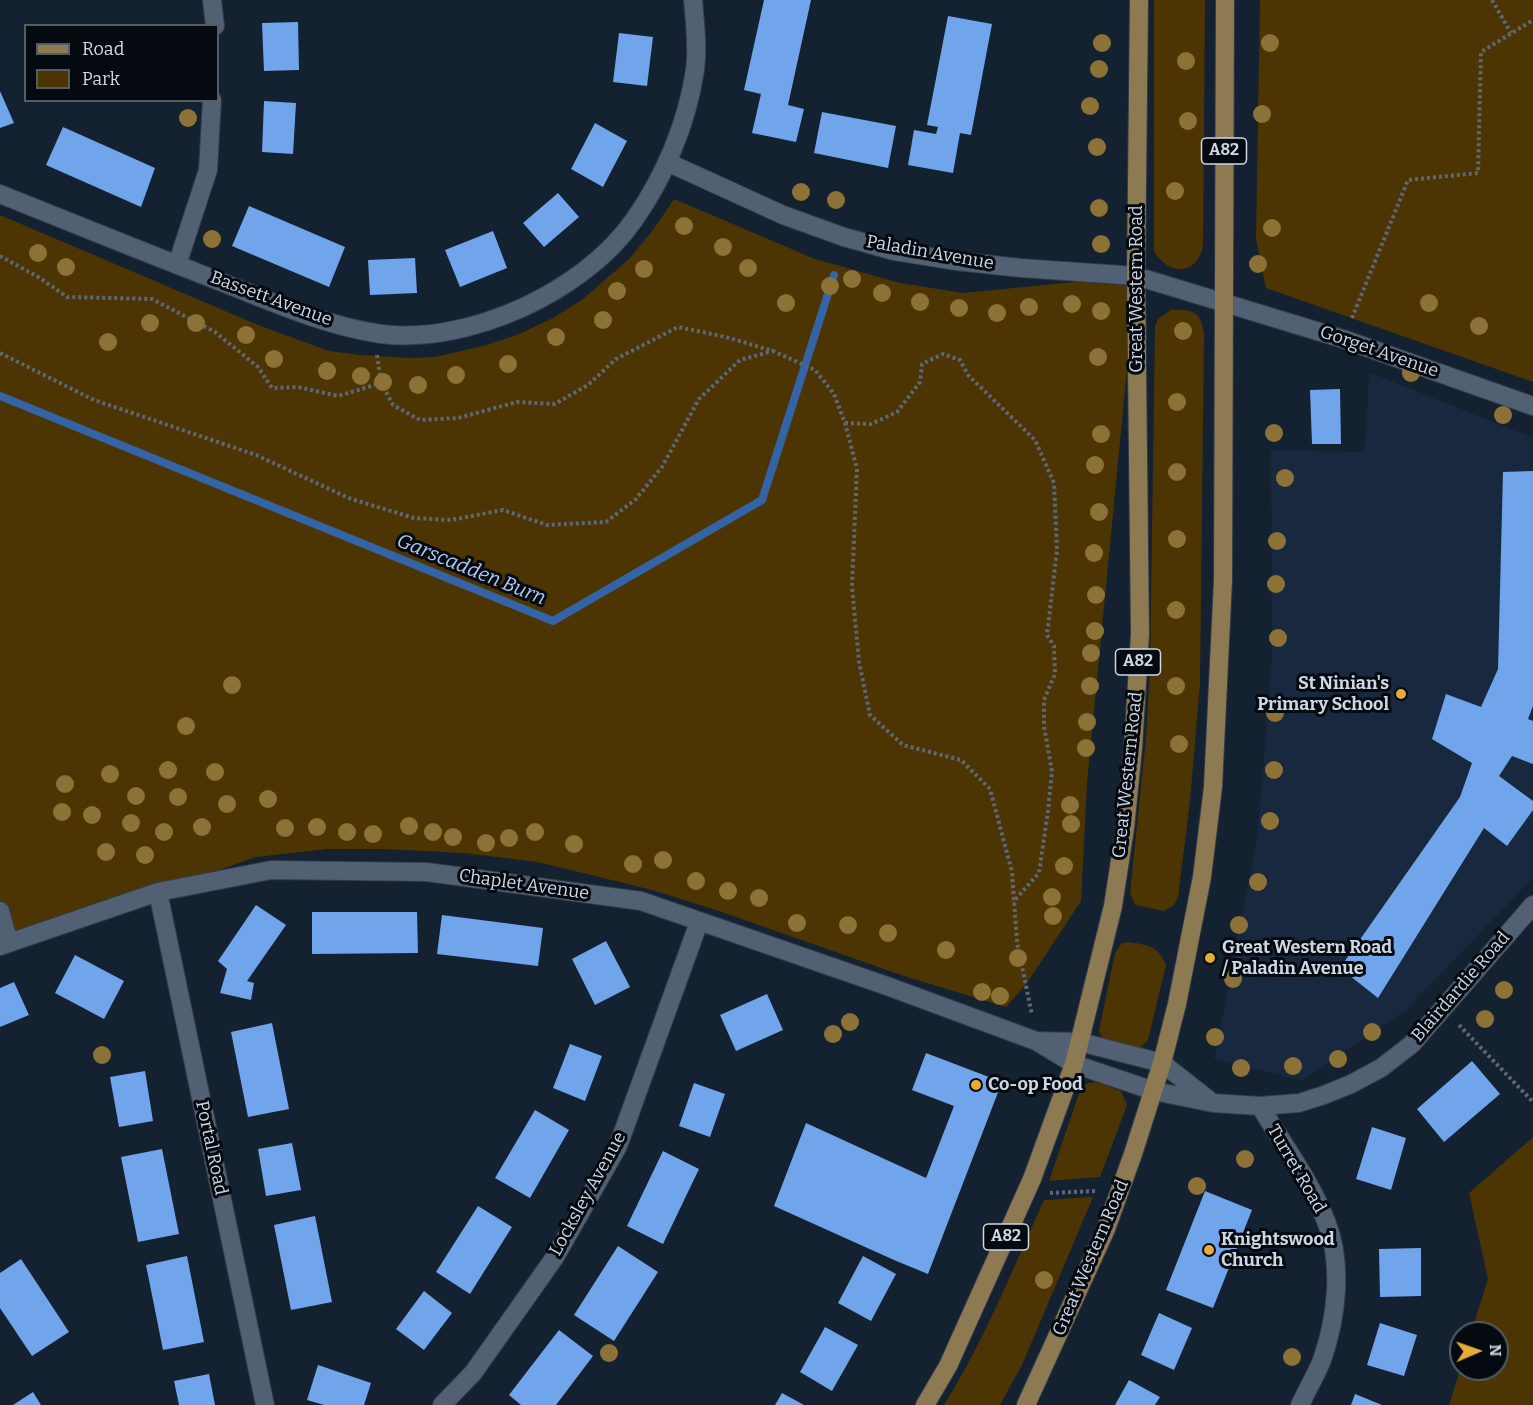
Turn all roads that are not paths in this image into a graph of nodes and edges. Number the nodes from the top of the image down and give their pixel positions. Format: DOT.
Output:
graph roads {
  1 [pos="212,0"];
  2 [pos="693,0"];
  3 [pos="1139,0"];
  4 [pos="1225,0"];
  5 [pos="215,24"];
  6 [pos="213,102"];
  7 [pos="668,162"];
  8 [pos="0,194"];
  9 [pos="177,265"];
  10 [pos="1136,276"];
  11 [pos="1224,302"];
  12 [pos="1533,406"];
  13 [pos="158,892"];
  14 [pos="1533,904"];
  15 [pos="0,911"];
  16 [pos="699,922"];
  17 [pos="5,945"];
  18 [pos="1036,1041"];
  19 [pos="1080,1042"];
  20 [pos="1074,1064"];
  21 [pos="1162,1064"];
  22 [pos="1154,1091"];
  23 [pos="1213,1103"];
  24 [pos="1260,1106"];
  25 [pos="265,1405"];
  26 [pos="442,1405"];
  27 [pos="925,1405"];
  28 [pos="1026,1405"];
  29 [pos="1300,1405"];
  1 -- 5 [label="street"];
  2 -- 7 [label="street, Bassett Avenue"];
  3 -- 10 [label="main road, Great Western Road / A82"];
  4 -- 11 [label="main road, Great Western Road / A82"];
  6 -- 9 [label="street"];
  7 -- 9 [label="street, Bassett Avenue"];
  7 -- 10 [label="street, Paladin Avenue"];
  8 -- 9 [label="street, Bassett Avenue"];
  10 -- 11 [label="street, Paladin Avenue"];
  10 -- 19 [label="main road, Great Western Road / A82"];
  11 -- 12 [label="street, Gorget Avenue"];
  11 -- 21 [label="main road, Great Western Road / A82"];
  13 -- 16 [label="street, Chaplet Avenue"];
  13 -- 17 [label="street, Chaplet Avenue"];
  13 -- 25 [label="street, Portal Road"];
  14 -- 24 [label="street, Blairdardie Road"];
  15 -- 17 [label="street"];
  16 -- 18 [label="street, Chaplet Avenue"];
  16 -- 26 [label="street, Locksley Avenue"];
  18 -- 19 [label="street, Chaplet Avenue"];
  18 -- 20 [label="street, Chaplet Avenue"];
  19 -- 20 [label="main road, Great Western Road / A82"];
  19 -- 21 [label="street, Chaplet Avenue"];
  20 -- 22 [label="street, Chaplet Avenue"];
  20 -- 27 [label="main road, Great Western Road / A82"];
  21 -- 22 [label="main road, Great Western Road / A82"];
  21 -- 23 [label="street"];
  22 -- 23 [label="street, Blairdardie Road"];
  22 -- 28 [label="main road, Great Western Road / A82"];
  23 -- 24 [label="street, Blairdardie Road"];
  24 -- 29 [label="street, Turret Road"];
}
